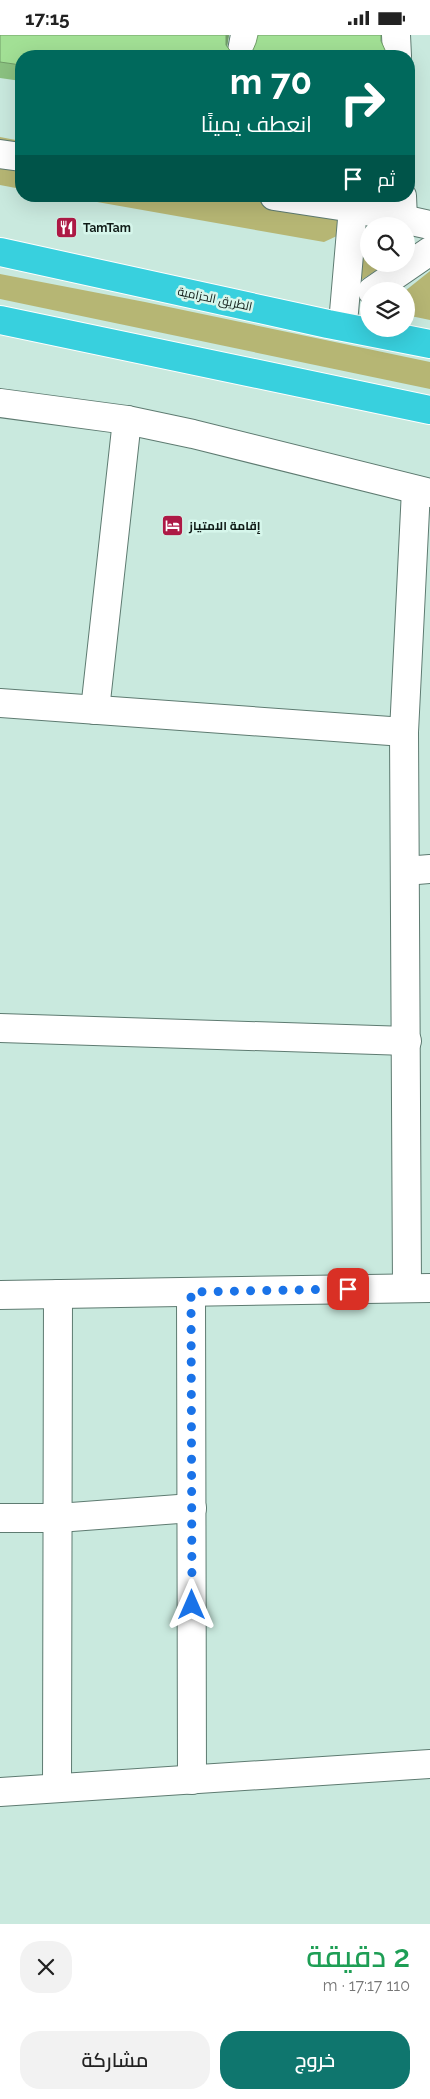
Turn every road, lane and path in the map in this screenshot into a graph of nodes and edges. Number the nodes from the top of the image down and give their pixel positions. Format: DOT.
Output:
graph roads {
  1 [pos="244,35"];
  2 [pos="396,35"];
  3 [pos="242,50"];
  4 [pos="397,50"];
  5 [pos="0,154"];
  6 [pos="15,156"];
  7 [pos="310,202"];
  8 [pos="402,208"];
  9 [pos="353,209"];
  10 [pos="430,225"];
  11 [pos="430,251"];
  12 [pos="0,252"];
  13 [pos="385,282"];
  14 [pos="360,301"];
  15 [pos="336,318"];
  16 [pos="0,321"];
  17 [pos="430,344"];
  18 [pos="0,403"];
  19 [pos="430,410"];
  20 [pos="127,420"];
  21 [pos="423,491"];
  22 [pos="0,703"];
  23 [pos="95,710"];
  24 [pos="404,732"];
  25 [pos="418,870"];
  26 [pos="0,1028"];
  27 [pos="406,1041"];
  28 [pos="418,1288"];
  29 [pos="191,1292"];
  30 [pos="58,1294"];
  31 [pos="0,1295"];
  32 [pos="192,1509"];
  33 [pos="58,1517"];
  34 [pos="0,1518"];
  35 [pos="430,1764"];
  36 [pos="192,1780"];
  37 [pos="57,1788"];
  38 [pos="0,1792"];
  1 -- 3 [label="street"];
  2 -- 4 [label="street"];
  5 -- 6 [label="street"];
  7 -- 9 [label="street"];
  8 -- 9 [label="street"];
  8 -- 10 [label="street"];
  9 -- 15 [label="street"];
  11 -- 13 [label="street"];
  12 -- 15 [label="highway, الطريق الحزامية"];
  14 -- 15 [label="street"];
  15 -- 17 [label="highway, الطريق الحزامية"];
  16 -- 19 [label="highway"];
  18 -- 20 [label="street"];
  20 -- 21 [label="street"];
  20 -- 23 [label="street"];
  21 -- 24 [label="street"];
  22 -- 23 [label="street"];
  23 -- 24 [label="street"];
  24 -- 25 [label="street"];
  25 -- 27 [label="street"];
  26 -- 27 [label="street"];
  27 -- 28 [label="street"];
  28 -- 29 [label="street"];
  29 -- 30 [label="street"];
  29 -- 32 [label="street"];
  30 -- 31 [label="street"];
  30 -- 33 [label="street"];
  32 -- 33 [label="street"];
  32 -- 36 [label="street"];
  33 -- 34 [label="street"];
  33 -- 37 [label="street"];
  35 -- 36 [label="street"];
  36 -- 37 [label="street"];
  37 -- 38 [label="street"];
}
